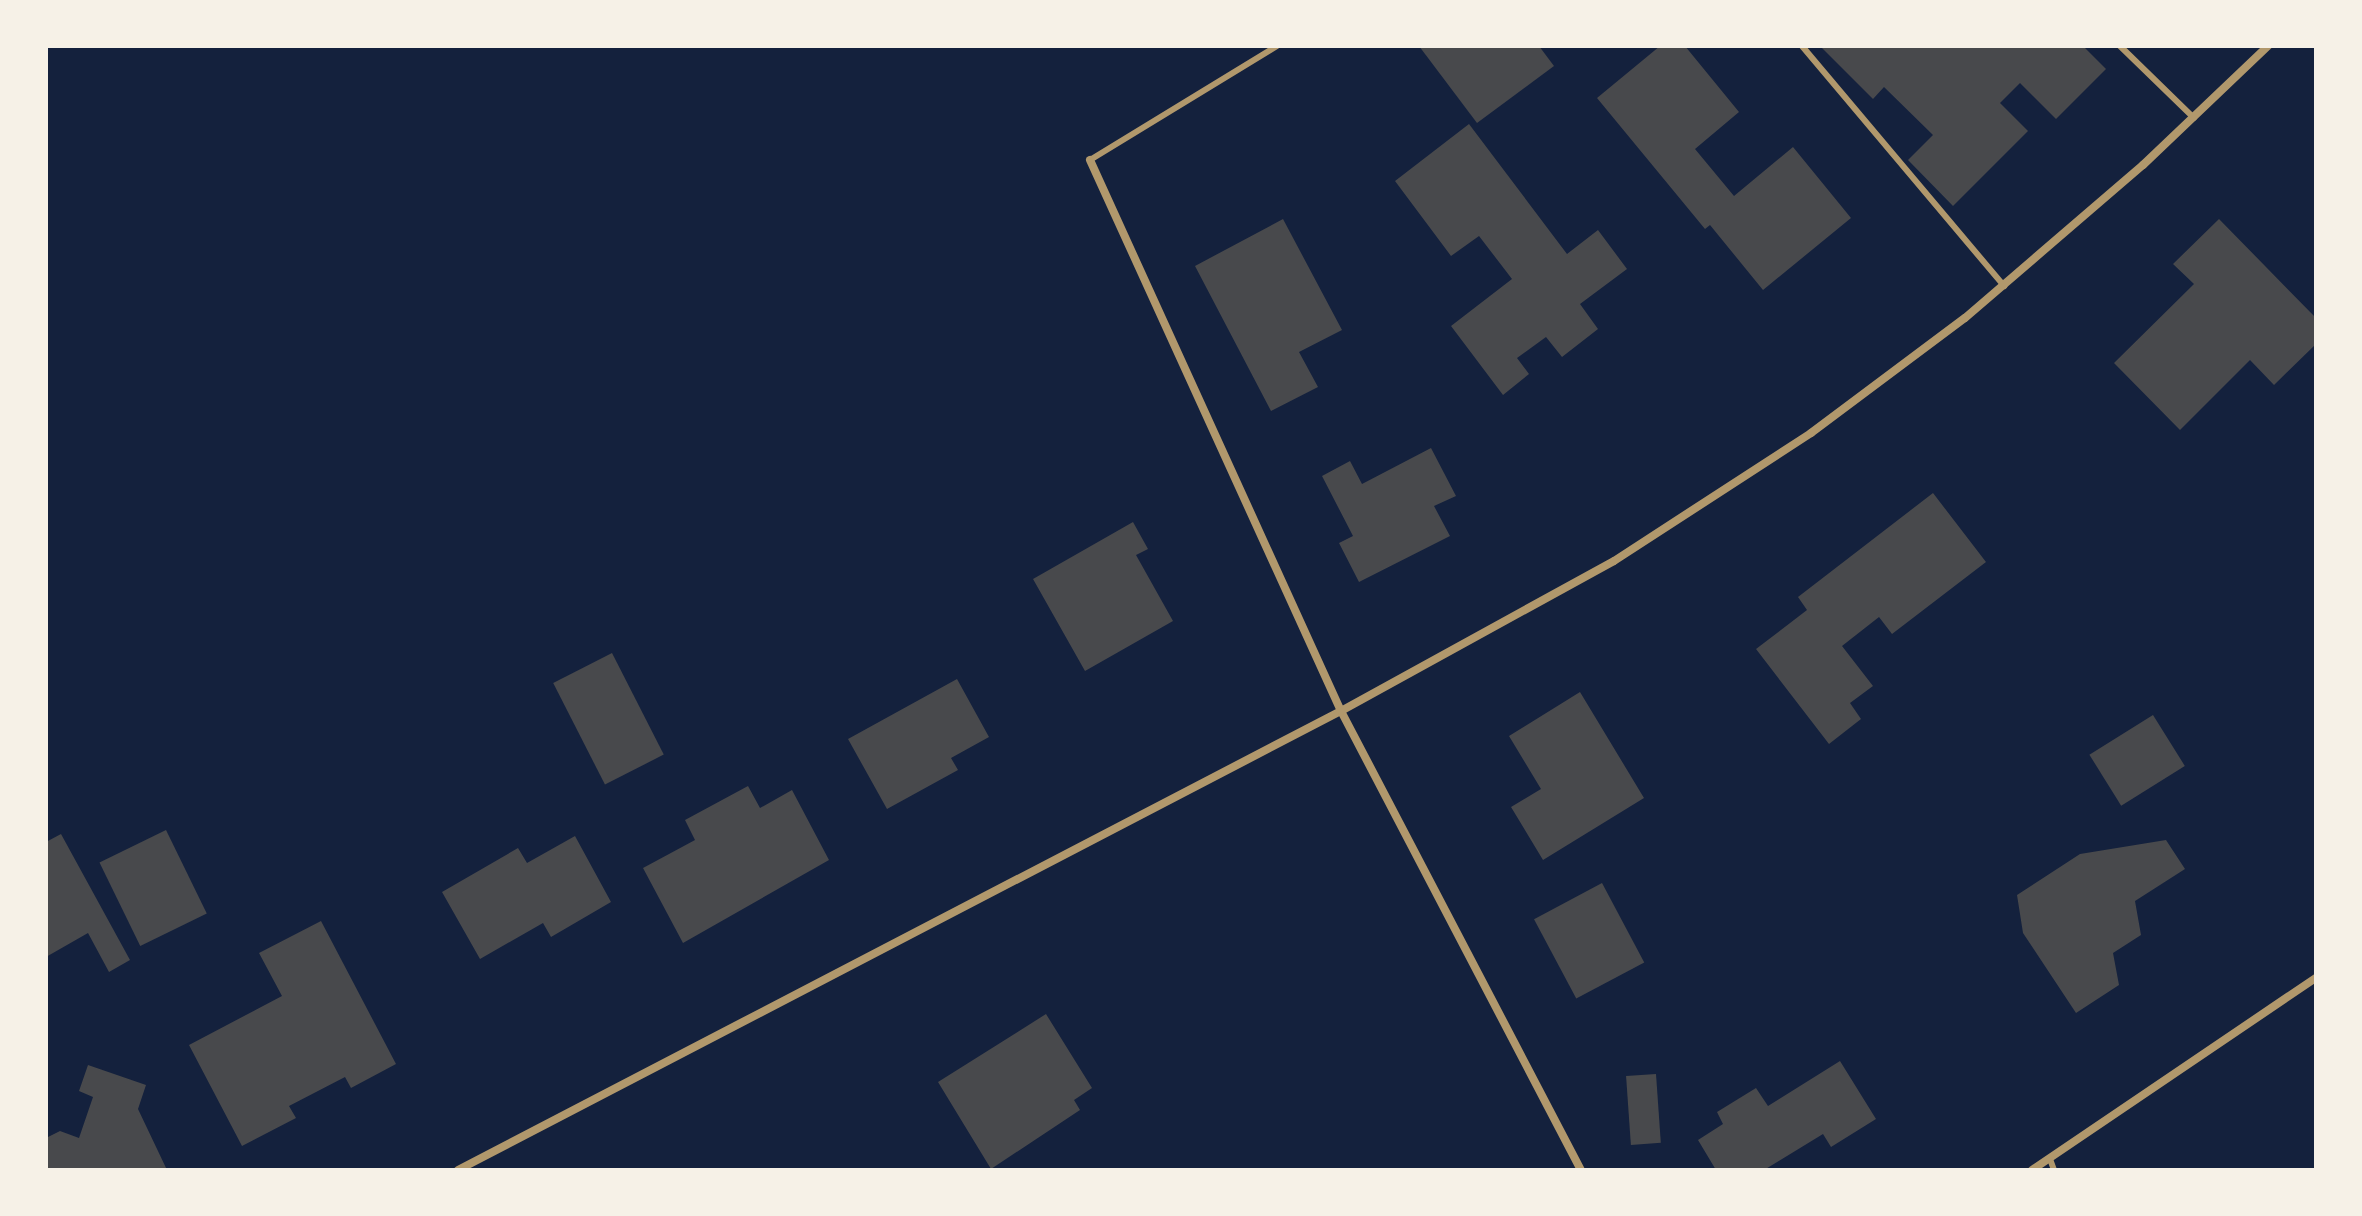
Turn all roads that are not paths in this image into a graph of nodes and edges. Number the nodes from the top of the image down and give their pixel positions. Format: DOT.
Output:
graph roads {
  1 [pos="1277,46"];
  2 [pos="1802,46"];
  3 [pos="2120,46"];
  4 [pos="2268,46"];
  5 [pos="2194,118"];
  6 [pos="1090,160"];
  7 [pos="2004,286"];
  8 [pos="1341,711"];
  9 [pos="2316,978"];
  10 [pos="2050,1159"];
  11 [pos="458,1170"];
  12 [pos="1581,1170"];
  13 [pos="2032,1170"];
  14 [pos="2054,1170"];
  1 -- 6 [label="lane"];
  2 -- 7 [label="lane"];
  3 -- 5 [label="lane"];
  4 -- 5 [label="street"];
  5 -- 7 [label="street"];
  6 -- 8 [label="street"];
  7 -- 8 [label="street"];
  8 -- 11 [label="street"];
  8 -- 12 [label="street"];
  9 -- 10 [label="street"];
  10 -- 13 [label="street"];
  10 -- 14 [label="lane"];
}
